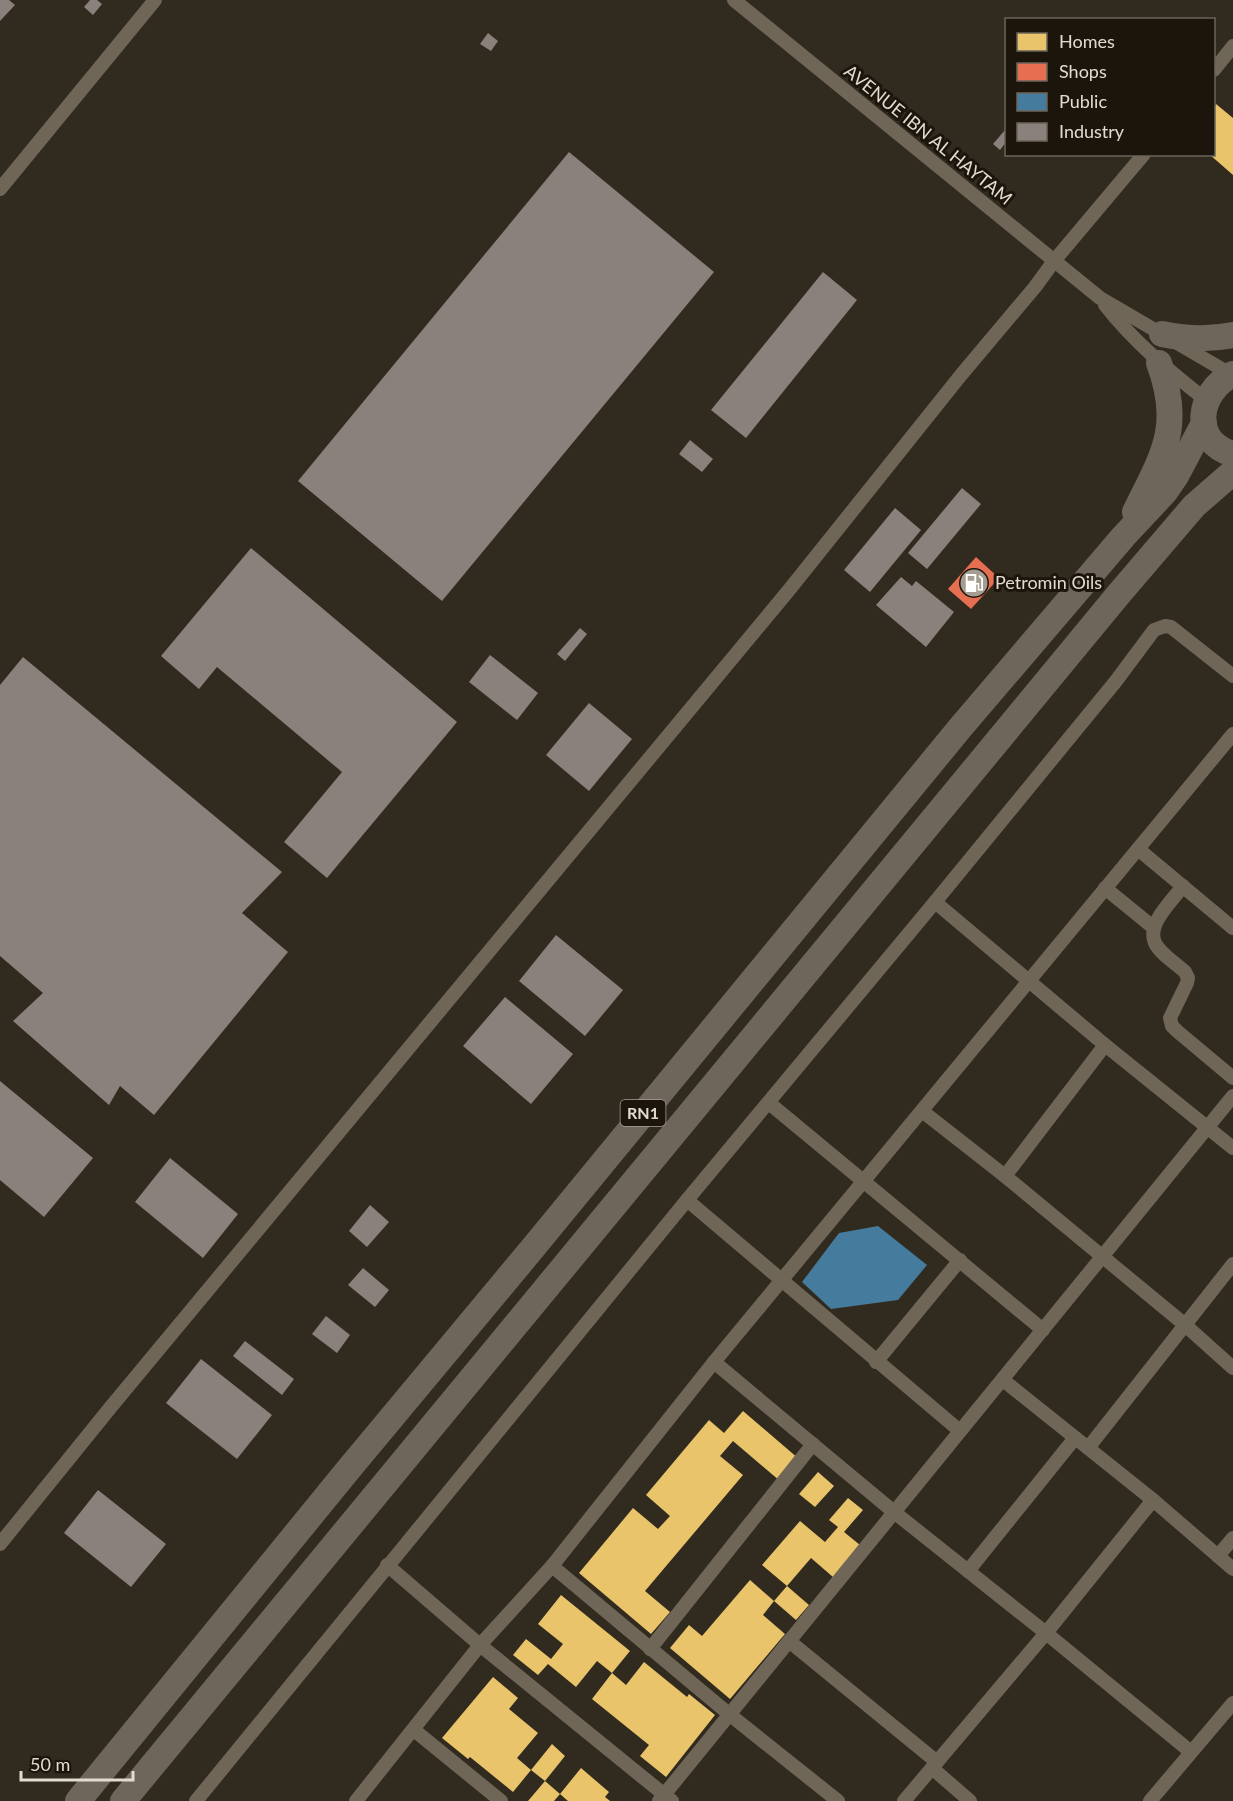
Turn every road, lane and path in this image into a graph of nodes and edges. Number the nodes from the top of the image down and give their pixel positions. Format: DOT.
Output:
graph roads {
  1 [pos="155,0"];
  2 [pos="734,0"];
  3 [pos="1233,46"];
  4 [pos="1215,69"];
  5 [pos="1142,156"];
  6 [pos="0,189"];
  7 [pos="1054,261"];
  8 [pos="1100,298"];
  9 [pos="1162,334"];
  10 [pos="1233,335"];
  11 [pos="1159,363"];
  12 [pos="1232,375"];
  13 [pos="1205,412"];
  14 [pos="1233,454"];
  15 [pos="1233,472"];
  16 [pos="1233,491"];
  17 [pos="1194,506"];
  18 [pos="1123,537"];
  19 [pos="1233,675"];
  20 [pos="1233,734"];
  21 [pos="1138,849"];
  22 [pos="1183,886"];
  23 [pos="1105,888"];
  24 [pos="935,902"];
  25 [pos="1231,924"];
  26 [pos="1154,928"];
  27 [pos="1029,981"];
  28 [pos="1105,1045"];
  29 [pos="1233,1078"];
  30 [pos="1233,1096"];
  31 [pos="768,1103"];
  32 [pos="922,1111"];
  33 [pos="1208,1126"];
  34 [pos="1233,1148"];
  35 [pos="1005,1176"];
  36 [pos="864,1182"];
  37 [pos="687,1200"];
  38 [pos="1102,1258"];
  39 [pos="960,1260"];
  40 [pos="1233,1264"];
  41 [pos="782,1281"];
  42 [pos="1184,1324"];
  43 [pos="1043,1330"];
  44 [pos="714,1362"];
  45 [pos="876,1362"];
  46 [pos="1233,1368"];
  47 [pos="1002,1380"];
  48 [pos="960,1431"];
  49 [pos="1075,1438"];
  50 [pos="813,1444"];
  51 [pos="1088,1448"];
  52 [pos="1153,1500"];
  53 [pos="894,1512"];
  54 [pos="1233,1538"];
  55 [pos="0,1544"];
  56 [pos="1218,1556"];
  57 [pos="387,1565"];
  58 [pos="552,1566"];
  59 [pos="1233,1569"];
  60 [pos="968,1571"];
  61 [pos="1046,1633"];
  62 [pos="789,1641"];
  63 [pos="480,1645"];
  64 [pos="650,1649"];
  65 [pos="1233,1703"];
  66 [pos="729,1714"];
  67 [pos="414,1730"];
  68 [pos="1191,1752"];
  69 [pos="935,1765"];
  70 [pos="665,1799"];
  71 [pos="78,1801"];
  72 [pos="123,1801"];
  73 [pos="196,1801"];
  74 [pos="356,1801"];
  75 [pos="501,1801"];
  76 [pos="838,1801"];
  77 [pos="904,1801"];
  78 [pos="970,1801"];
  79 [pos="1150,1801"];
  1 -- 6 [label="street"];
  2 -- 7 [label="street, AVENUE IBN AL HAYTAM"];
  3 -- 4 [label="street"];
  5 -- 7 [label="street"];
  7 -- 8 [label="street, AVENUE IBN AL HAYTAM"];
  7 -- 55 [label="street"];
  8 -- 9 [label="street, AVENUE IBN AL HAYTAM"];
  8 -- 11 [label="street, AVENUE IBN AL HAYTAM"];
  9 -- 10 [label="highway"];
  9 -- 12 [label="street, AVENUE IBN AL HAYTAM"];
  11 -- 13 [label="street, AVENUE IBN AL HAYTAM"];
  11 -- 18 [label="highway"];
  12 -- 13 [label="highway, RN1"];
  13 -- 14 [label="highway"];
  13 -- 18 [label="highway, RN1"];
  15 -- 17 [label="highway, RN1"];
  16 -- 17 [label="highway"];
  17 -- 72 [label="highway, RN1"];
  18 -- 71 [label="highway, RN1"];
  19 -- 24 [label="street"];
  20 -- 21 [label="street"];
  21 -- 22 [label="street"];
  21 -- 23 [label="street"];
  22 -- 25 [label="street"];
  22 -- 26 [label="street"];
  23 -- 26 [label="street"];
  23 -- 27 [label="street"];
  24 -- 27 [label="street"];
  24 -- 31 [label="street"];
  26 -- 29 [label="street"];
  27 -- 28 [label="street"];
  27 -- 32 [label="street"];
  28 -- 33 [label="street"];
  28 -- 35 [label="street"];
  30 -- 33 [label="street"];
  31 -- 36 [label="street"];
  31 -- 37 [label="street"];
  32 -- 35 [label="street"];
  32 -- 36 [label="street"];
  33 -- 34 [label="street"];
  33 -- 38 [label="street"];
  35 -- 38 [label="street"];
  36 -- 39 [label="street"];
  36 -- 41 [label="street"];
  37 -- 41 [label="street"];
  37 -- 57 [label="street"];
  38 -- 42 [label="street"];
  38 -- 43 [label="street"];
  39 -- 43 [label="street"];
  39 -- 45 [label="street"];
  40 -- 42 [label="street"];
  41 -- 44 [label="street"];
  41 -- 45 [label="street"];
  42 -- 46 [label="street"];
  42 -- 51 [label="street"];
  43 -- 47 [label="street"];
  44 -- 50 [label="street"];
  44 -- 58 [label="street"];
  45 -- 48 [label="street"];
  47 -- 48 [label="street"];
  47 -- 49 [label="street"];
  48 -- 53 [label="street"];
  49 -- 51 [label="street"];
  49 -- 60 [label="street"];
  50 -- 53 [label="street"];
  50 -- 64 [label="street"];
  51 -- 52 [label="street"];
  52 -- 56 [label="street"];
  52 -- 61 [label="street"];
  53 -- 60 [label="street"];
  53 -- 62 [label="street"];
  54 -- 56 [label="street"];
  56 -- 59 [label="street"];
  57 -- 63 [label="street"];
  57 -- 73 [label="street"];
  58 -- 63 [label="street"];
  58 -- 64 [label="street"];
  60 -- 61 [label="street"];
  61 -- 68 [label="street"];
  61 -- 69 [label="street"];
  62 -- 66 [label="street"];
  62 -- 69 [label="street"];
  63 -- 67 [label="street"];
  63 -- 70 [label="street"];
  64 -- 66 [label="street"];
  65 -- 68 [label="street"];
  66 -- 70 [label="street"];
  66 -- 76 [label="street"];
  67 -- 74 [label="street"];
  67 -- 75 [label="street"];
  68 -- 79 [label="street"];
  69 -- 77 [label="street"];
  69 -- 78 [label="street"];
}
